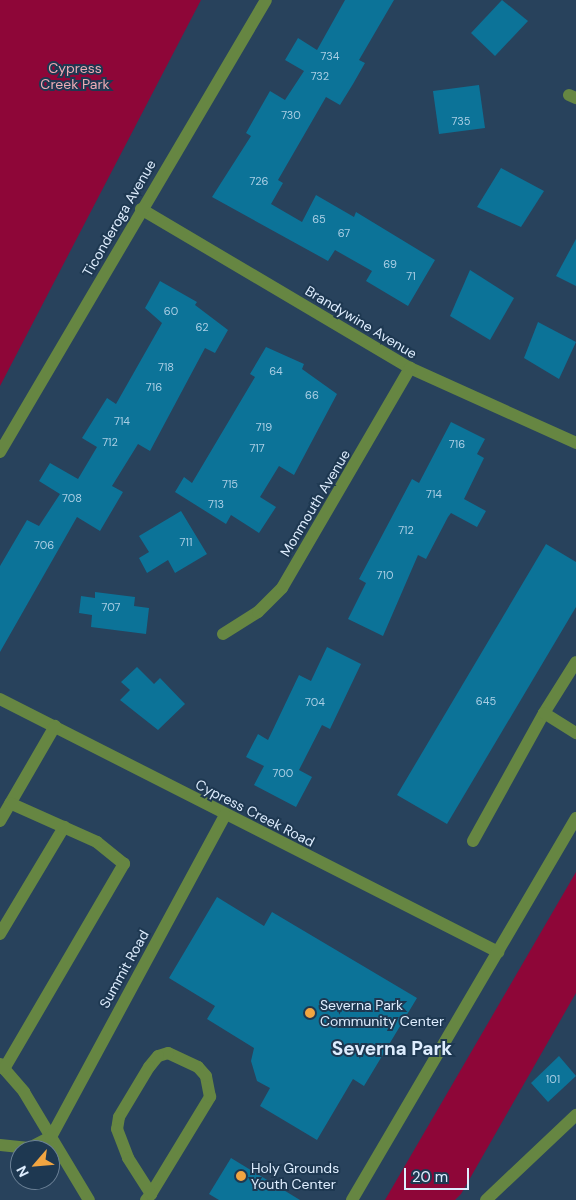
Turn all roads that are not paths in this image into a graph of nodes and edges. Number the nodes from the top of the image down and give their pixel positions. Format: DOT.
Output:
graph roads {
  1 [pos="266,0"];
  2 [pos="141,209"];
  3 [pos="410,368"];
  4 [pos="576,443"];
  5 [pos="0,452"];
  6 [pos="223,634"];
  7 [pos="576,662"];
  8 [pos="0,699"];
  9 [pos="544,714"];
  10 [pos="55,726"];
  11 [pos="576,733"];
  12 [pos="10,803"];
  13 [pos="226,815"];
  14 [pos="576,818"];
  15 [pos="0,820"];
  16 [pos="64,827"];
  17 [pos="473,841"];
  18 [pos="0,934"];
  19 [pos="498,952"];
  20 [pos="2,1066"];
  21 [pos="576,1115"];
  22 [pos="51,1137"];
  23 [pos="0,1145"];
  24 [pos="148,1197"];
  25 [pos="89,1200"];
  26 [pos="352,1200"];
  27 [pos="486,1200"];
  1 -- 2 [label="street, Ticonderoga Avenue"];
  2 -- 3 [label="street, Brandywine Avenue"];
  2 -- 5 [label="street, Ticonderoga Avenue"];
  3 -- 4 [label="street, Brandywine Avenue"];
  3 -- 6 [label="street, Monmouth Avenue"];
  7 -- 9 [label="street"];
  8 -- 10 [label="street, Cypress Creek Road"];
  9 -- 11 [label="street"];
  9 -- 17 [label="street"];
  10 -- 12 [label="street"];
  10 -- 13 [label="street, Cypress Creek Road"];
  12 -- 15 [label="street"];
  12 -- 16 [label="street"];
  13 -- 19 [label="street, Cypress Creek Road"];
  13 -- 22 [label="street, Summit Road"];
  14 -- 19 [label="street"];
  16 -- 18 [label="street"];
  16 -- 20 [label="street"];
  19 -- 26 [label="street"];
  20 -- 22 [label="street"];
  21 -- 27 [label="street"];
  22 -- 23 [label="street"];
  22 -- 25 [label="street"];
  24 -- 24 [label="street"];
}
